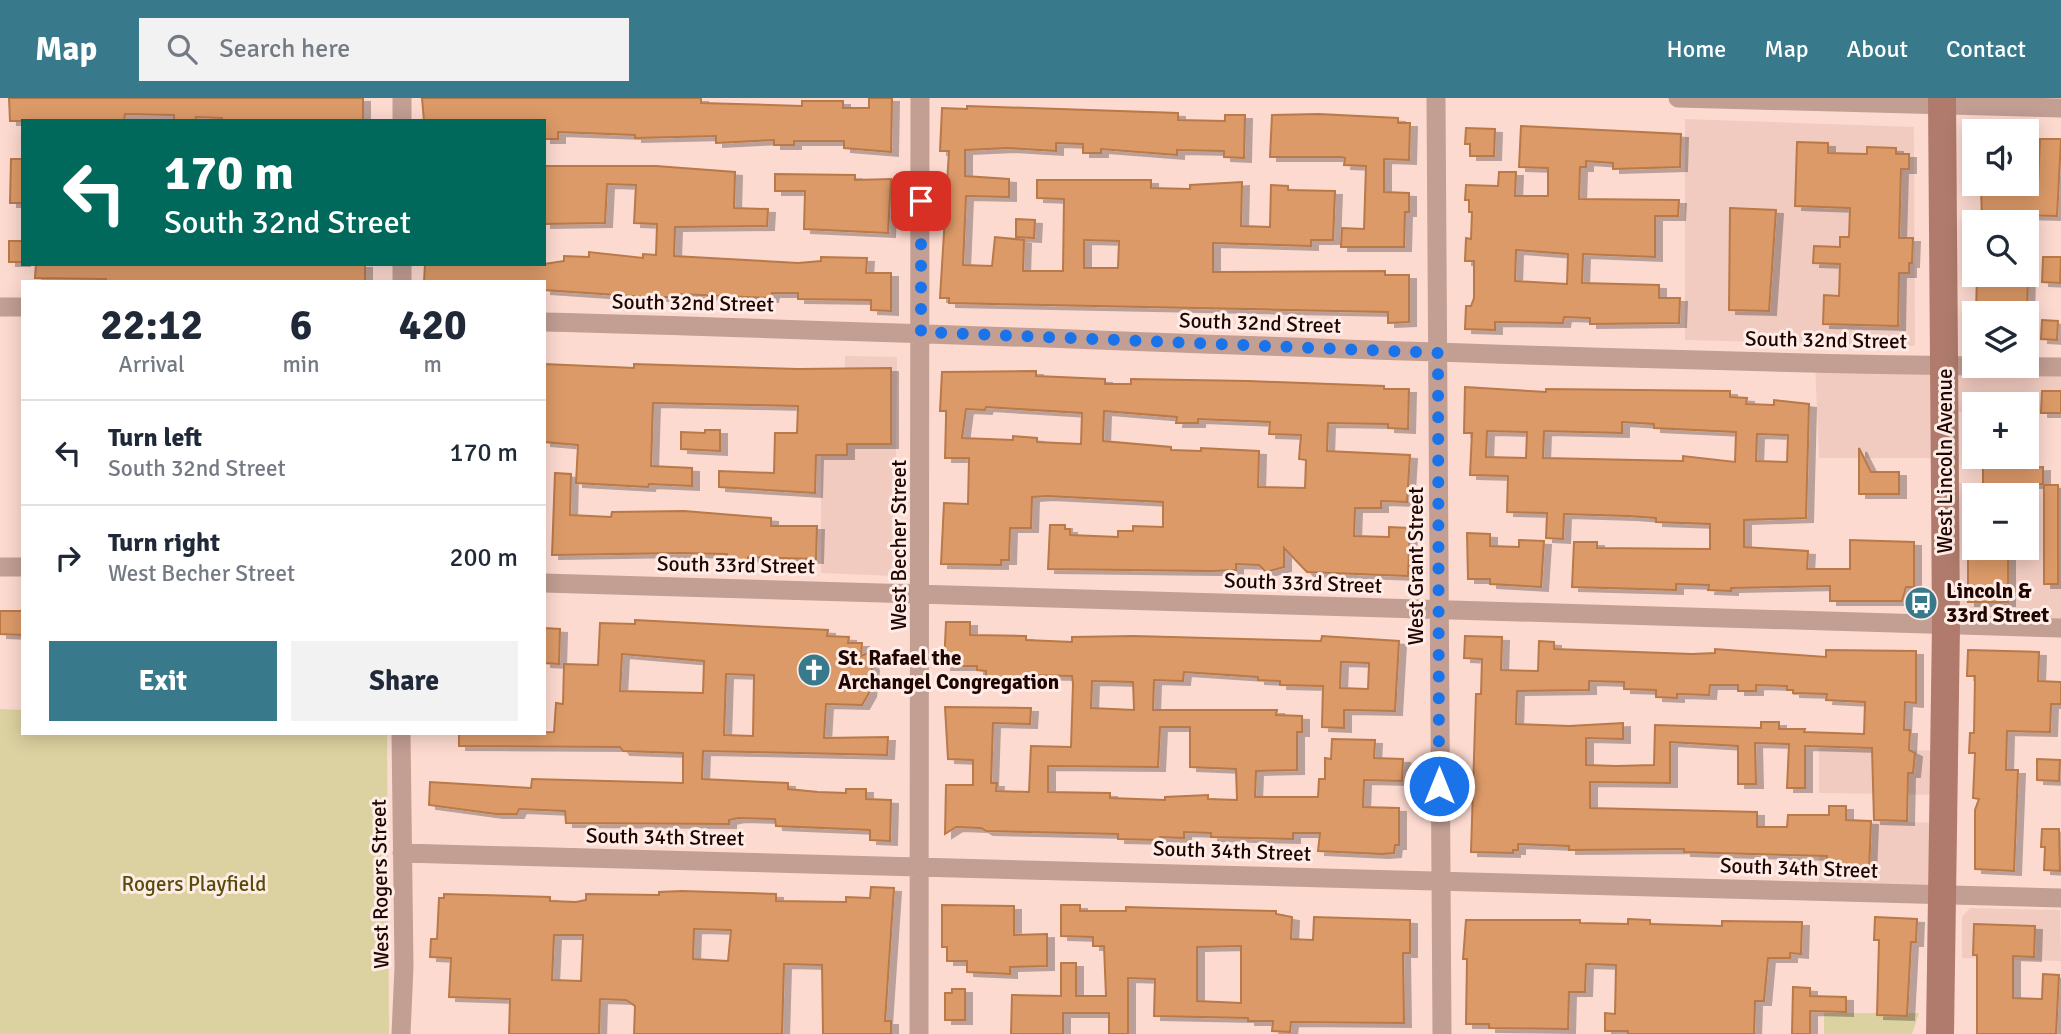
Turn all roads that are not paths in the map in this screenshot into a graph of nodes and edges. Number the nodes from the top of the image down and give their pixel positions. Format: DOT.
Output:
graph roads {
  1 [pos="402,98"];
  2 [pos="920,98"];
  3 [pos="1436,98"];
  4 [pos="1678,98"];
  5 [pos="1942,101"];
  6 [pos="2061,108"];
  7 [pos="402,119"];
  8 [pos="546,323"];
  9 [pos="921,332"];
  10 [pos="1438,353"];
  11 [pos="1944,365"];
  12 [pos="1962,366"];
  13 [pos="2039,367"];
  14 [pos="2061,367"];
  15 [pos="0,566"];
  16 [pos="21,567"];
  17 [pos="546,583"];
  18 [pos="921,593"];
  19 [pos="1438,611"];
  20 [pos="1946,625"];
  21 [pos="2061,628"];
  22 [pos="401,735"];
  23 [pos="402,853"];
  24 [pos="919,865"];
  25 [pos="1440,880"];
  26 [pos="1942,896"];
  27 [pos="2061,898"];
  28 [pos="1940,995"];
  29 [pos="401,1034"];
  30 [pos="919,1034"];
  31 [pos="1442,1034"];
  32 [pos="1926,1034"];
  33 [pos="1940,1034"];
  1 -- 7 [label="street"];
  2 -- 9 [label="street, West Becher Street"];
  3 -- 10 [label="street, West Grant Street"];
  4 -- 5 [label="street"];
  5 -- 6 [label="street"];
  5 -- 11 [label="main road, West Lincoln Avenue"];
  8 -- 9 [label="street, South 32nd Street"];
  9 -- 10 [label="street, South 32nd Street"];
  9 -- 18 [label="street, West Becher Street"];
  10 -- 11 [label="street, South 32nd Street"];
  10 -- 19 [label="street, West Grant Street"];
  11 -- 12 [label="street, South 32nd Street"];
  11 -- 20 [label="main road, West Lincoln Avenue"];
  13 -- 14 [label="street, South 32nd Street"];
  15 -- 16 [label="street"];
  17 -- 18 [label="street, South 33rd Street"];
  18 -- 19 [label="street, South 33rd Street"];
  18 -- 24 [label="street, West Becher Street"];
  19 -- 20 [label="street, South 33rd Street"];
  19 -- 25 [label="street, West Grant Street"];
  20 -- 21 [label="street, South 33rd Street"];
  20 -- 26 [label="main road, West Lincoln Avenue"];
  22 -- 23 [label="street, West Rogers Street"];
  23 -- 24 [label="street, South 34th Street"];
  23 -- 29 [label="street, West Rogers Street"];
  24 -- 25 [label="street, South 34th Street"];
  24 -- 30 [label="street, West Becher Street"];
  25 -- 26 [label="street, South 34th Street"];
  25 -- 31 [label="street, West Grant Street"];
  26 -- 27 [label="street, South 34th Street"];
  26 -- 28 [label="main road, West Lincoln Avenue"];
  28 -- 32 [label="main road"];
  28 -- 33 [label="main road, West Lincoln Avenue"];
}
